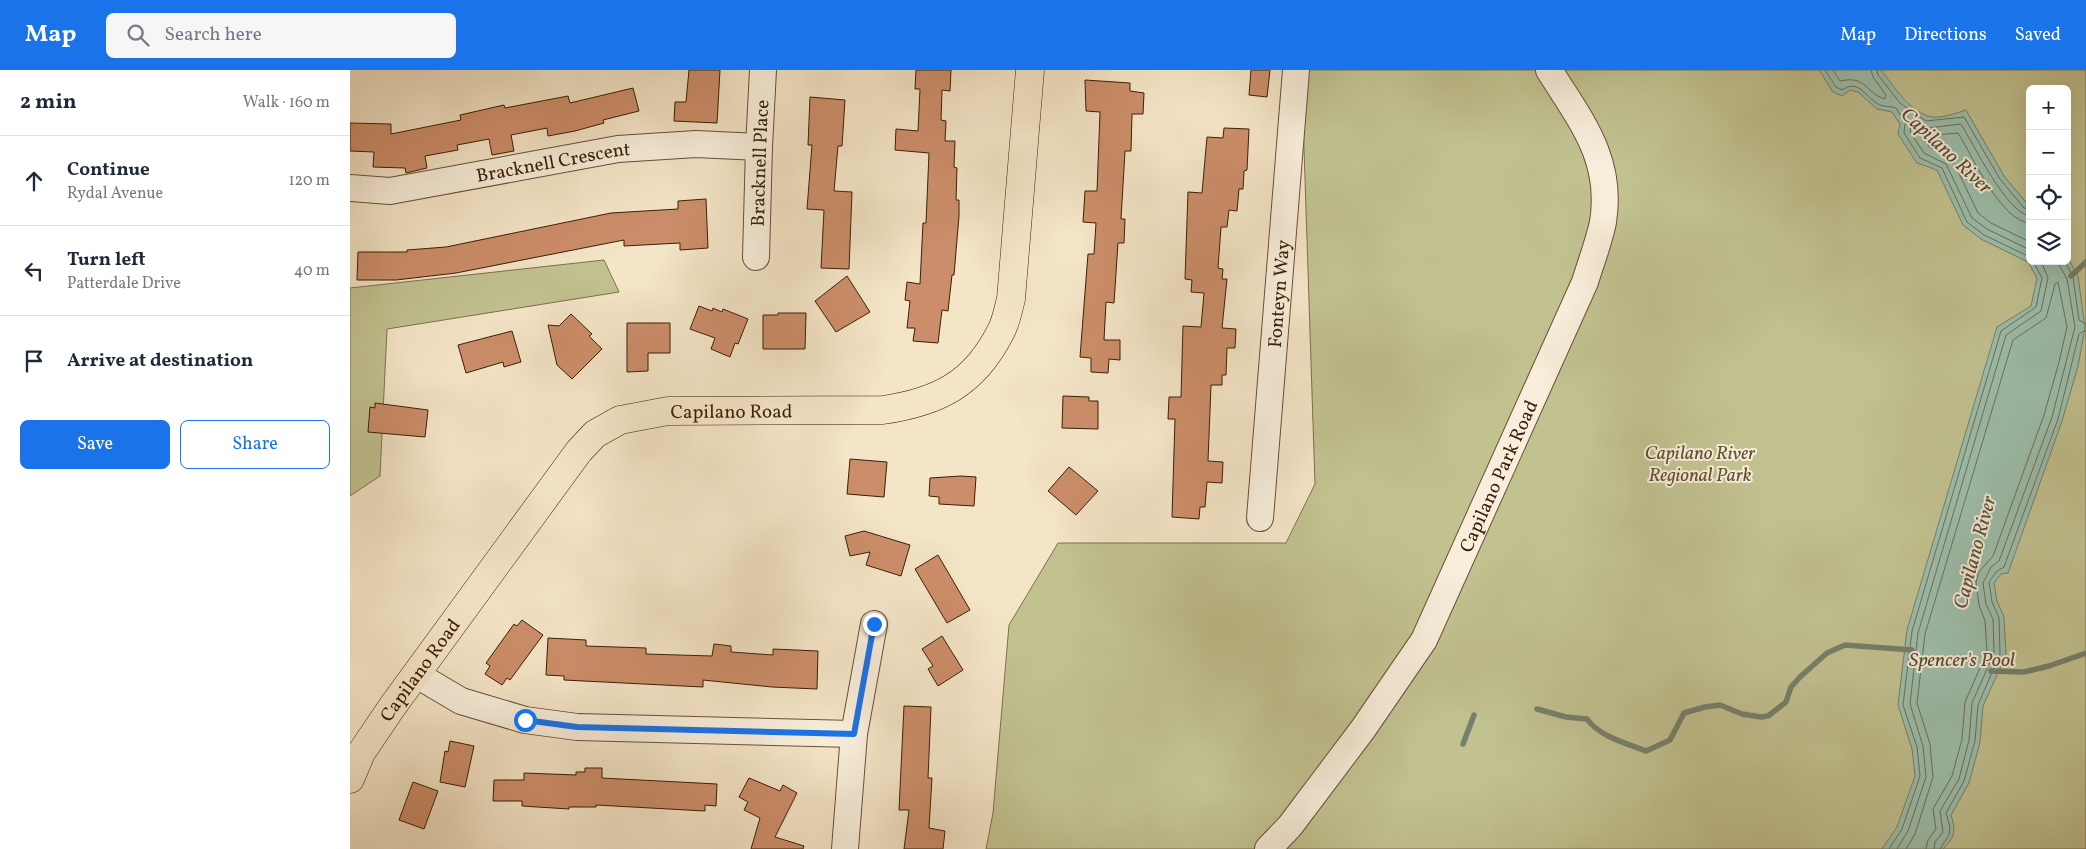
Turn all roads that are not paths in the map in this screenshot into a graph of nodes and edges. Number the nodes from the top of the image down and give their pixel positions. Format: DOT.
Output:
graph roads {
  1 [pos="763,70"];
  2 [pos="1030,70"];
  3 [pos="1296,70"];
  4 [pos="1550,70"];
  5 [pos="758,147"];
  6 [pos="350,188"];
  7 [pos="756,257"];
  8 [pos="1260,518"];
  9 [pos="874,624"];
  10 [pos="417,675"];
  11 [pos="854,734"];
  12 [pos="350,778"];
  13 [pos="845,849"];
  14 [pos="1268,849"];
  1 -- 5 [label="street, Bracknell Place"];
  2 -- 10 [label="main road, Capilano Road"];
  3 -- 8 [label="street, Fonteyn Way"];
  4 -- 14 [label="street, Capilano Park Road"];
  5 -- 6 [label="street, Bracknell Crescent"];
  5 -- 7 [label="street, Bracknell Place"];
  9 -- 11 [label="street"];
  10 -- 11 [label="street"];
  10 -- 12 [label="main road, Capilano Road"];
  11 -- 13 [label="street"];
}
